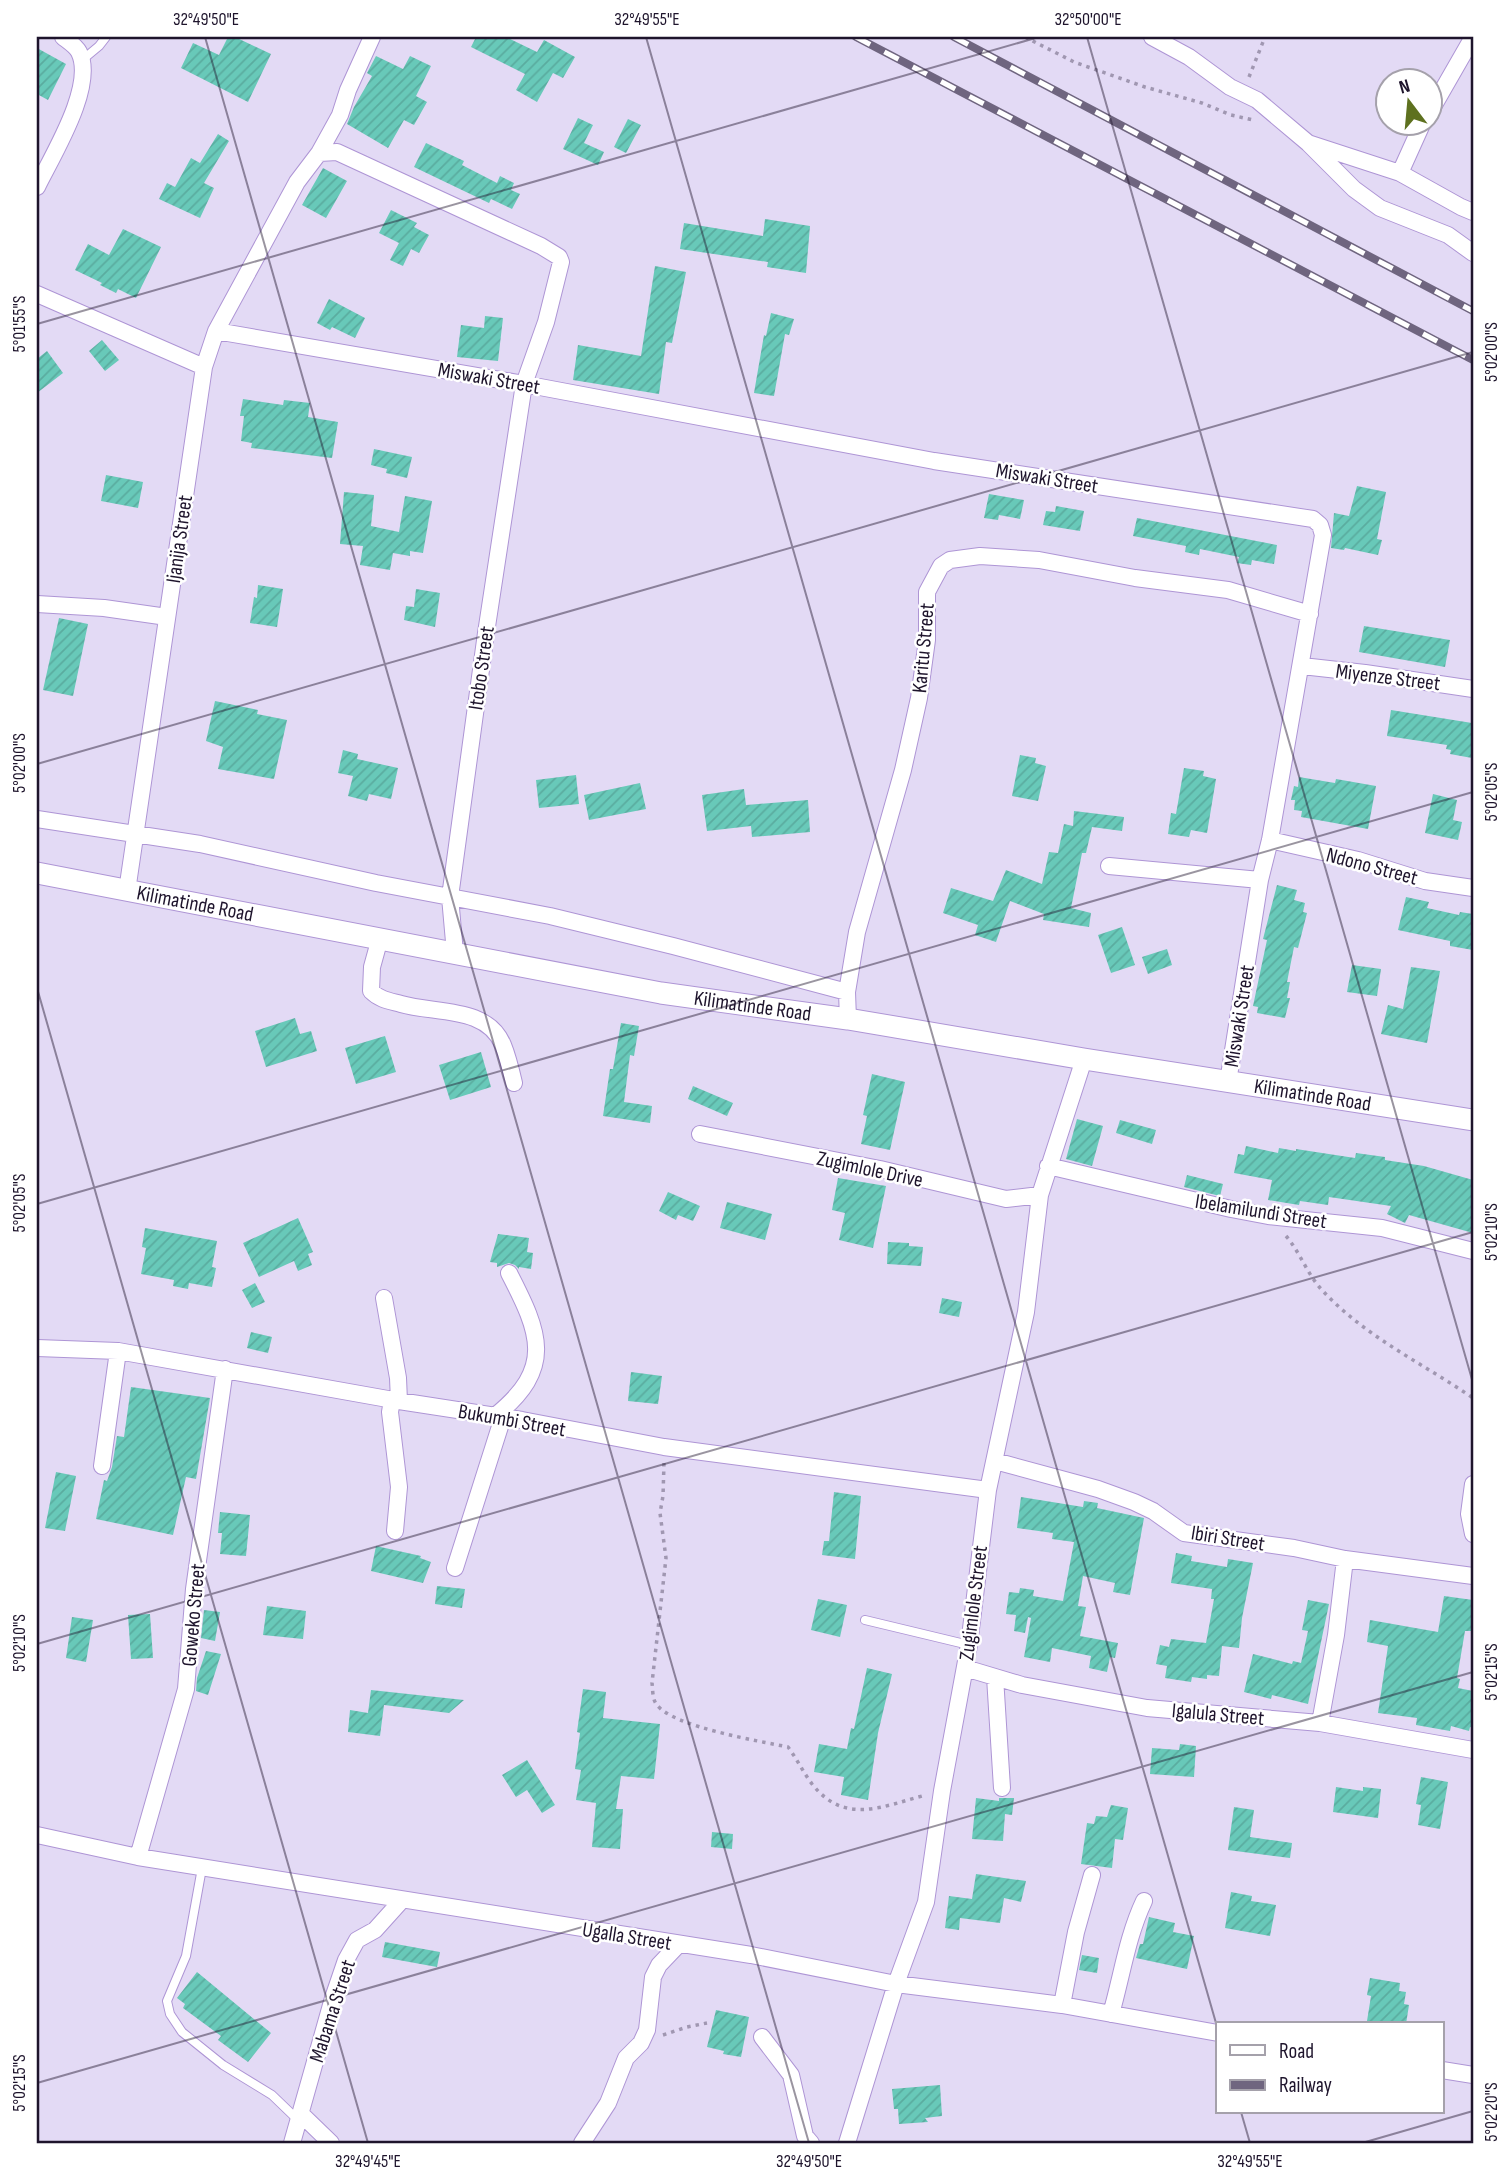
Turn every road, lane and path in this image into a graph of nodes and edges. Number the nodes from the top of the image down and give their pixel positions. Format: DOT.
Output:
graph roads {
  1 [pos="63,37"];
  2 [pos="106,37"];
  3 [pos="372,37"];
  4 [pos="1025,37"];
  5 [pos="1152,37"];
  6 [pos="1265,37"];
  7 [pos="1470,39"];
  8 [pos="81,61"];
  9 [pos="1444,86"];
  10 [pos="1242,93"];
  11 [pos="1260,121"];
  12 [pos="1417,136"];
  13 [pos="1308,143"];
  14 [pos="319,153"];
  15 [pos="1400,173"];
  16 [pos="37,187"];
  17 [pos="1473,212"];
  18 [pos="1473,253"];
  19 [pos="37,294"];
  20 [pos="216,331"];
  21 [pos="204,368"];
  22 [pos="524,384"];
  23 [pos="37,604"];
  24 [pos="1310,614"];
  25 [pos="167,617"];
  26 [pos="1302,666"];
  27 [pos="1473,689"];
  28 [pos="37,819"];
  29 [pos="136,835"];
  30 [pos="1270,841"];
  31 [pos="1109,866"];
  32 [pos="37,873"];
  33 [pos="1260,880"];
  34 [pos="1473,888"];
  35 [pos="127,891"];
  36 [pos="450,897"];
  37 [pos="380,938"];
  38 [pos="455,953"];
  39 [pos="847,992"];
  40 [pos="848,1019"];
  41 [pos="1084,1059"];
  42 [pos="1228,1082"];
  43 [pos="514,1083"];
  44 [pos="1473,1121"];
  45 [pos="700,1134"];
  46 [pos="1048,1166"];
  47 [pos="1040,1195"];
  48 [pos="1268,1216"];
  49 [pos="1473,1251"];
  50 [pos="509,1273"];
  51 [pos="384,1298"];
  52 [pos="37,1348"];
  53 [pos="118,1351"];
  54 [pos="225,1368"];
  55 [pos="1473,1398"];
  56 [pos="396,1401"];
  57 [pos="499,1417"];
  58 [pos="664,1447"];
  59 [pos="995,1461"];
  60 [pos="102,1466"];
  61 [pos="1473,1484"];
  62 [pos="988,1490"];
  63 [pos="395,1531"];
  64 [pos="1473,1534"];
  65 [pos="1346,1559"];
  66 [pos="456,1568"];
  67 [pos="1473,1576"];
  68 [pos="864,1620"];
  69 [pos="969,1646"];
  70 [pos="965,1668"];
  71 [pos="995,1677"];
  72 [pos="1320,1723"];
  73 [pos="1473,1750"];
  74 [pos="1002,1788"];
  75 [pos="942,1791"];
  76 [pos="37,1835"];
  77 [pos="138,1857"];
  78 [pos="202,1868"];
  79 [pos="1092,1875"];
  80 [pos="402,1899"];
  81 [pos="1144,1901"];
  82 [pos="679,1944"];
  83 [pos="896,1983"];
  84 [pos="1062,2005"];
  85 [pos="1111,2014"];
  86 [pos="707,2024"];
  87 [pos="1216,2033"];
  88 [pos="762,2037"];
  89 [pos="641,2043"];
  90 [pos="1444,2070"];
  91 [pos="1473,2075"];
  92 [pos="300,2117"];
  93 [pos="292,2143"];
  94 [pos="331,2143"];
  95 [pos="582,2143"];
  96 [pos="811,2143"];
  97 [pos="847,2143"];
  1 -- 8 [label="street"];
  2 -- 8 [label="lane"];
  3 -- 14 [label="street, Ijanija Street"];
  4 -- 11 [label="path"];
  5 -- 10 [label="street"];
  6 -- 10 [label="path"];
  7 -- 9 [label="street"];
  8 -- 16 [label="street"];
  10 -- 13 [label="street"];
  12 -- 15 [label="street"];
  13 -- 15 [label="street"];
  13 -- 18 [label="street"];
  14 -- 20 [label="street, Ijanija Street"];
  14 -- 22 [label="street, Itobo Street"];
  15 -- 17 [label="street"];
  19 -- 21 [label="street"];
  20 -- 21 [label="street, Ijanija Street"];
  20 -- 22 [label="street, Miswaki Street"];
  21 -- 25 [label="street, Ijanija Street"];
  22 -- 24 [label="street, Miswaki Street"];
  22 -- 36 [label="street, Itobo Street"];
  23 -- 25 [label="street"];
  24 -- 26 [label="street, Miswaki Street"];
  24 -- 39 [label="street, Karitu Street"];
  25 -- 29 [label="street, Ijanija Street"];
  26 -- 27 [label="street, Miyenze Street"];
  26 -- 30 [label="street, Miswaki Street"];
  28 -- 29 [label="street"];
  29 -- 35 [label="street, Ijanija Street"];
  29 -- 36 [label="street"];
  30 -- 33 [label="street, Miswaki Street"];
  30 -- 34 [label="street, Ndono Street"];
  31 -- 33 [label="street"];
  32 -- 35 [label="main road, Kilimatinde Road"];
  33 -- 42 [label="street, Miswaki Street"];
  35 -- 37 [label="main road, Kilimatinde Road"];
  36 -- 38 [label="street, Itobo Street"];
  36 -- 39 [label="street"];
  37 -- 38 [label="main road, Kilimatinde Road"];
  37 -- 43 [label="street"];
  38 -- 40 [label="main road, Kilimatinde Road"];
  39 -- 40 [label="street, Karitu Street"];
  40 -- 41 [label="main road, Kilimatinde Road"];
  41 -- 42 [label="main road, Kilimatinde Road"];
  41 -- 46 [label="street, Zugimlole Street"];
  42 -- 44 [label="main road, Kilimatinde Road"];
  45 -- 47 [label="street, Zugimlole Drive"];
  46 -- 47 [label="street, Zugimlole Street"];
  46 -- 48 [label="street, Ibelamilundi Street"];
  47 -- 59 [label="street, Zugimlole Street"];
  48 -- 49 [label="street, Ibelamilundi Street"];
  48 -- 55 [label="path"];
  50 -- 57 [label="street"];
  51 -- 56 [label="street"];
  52 -- 53 [label="street, Bukumbi Street"];
  53 -- 54 [label="street, Bukumbi Street"];
  53 -- 60 [label="street"];
  54 -- 56 [label="street, Bukumbi Street"];
  54 -- 77 [label="street, Goweko Street"];
  56 -- 57 [label="street, Bukumbi Street"];
  56 -- 63 [label="street"];
  57 -- 58 [label="street, Bukumbi Street"];
  57 -- 66 [label="street"];
  58 -- 62 [label="street, Bukumbi Street"];
  58 -- 75 [label="path"];
  59 -- 62 [label="street, Zugimlole Street"];
  59 -- 65 [label="street, Ibiri Street"];
  61 -- 64 [label="street"];
  62 -- 69 [label="street, Zugimlole Street"];
  65 -- 67 [label="street, Ibiri Street"];
  65 -- 72 [label="street"];
  68 -- 69 [label="lane"];
  69 -- 70 [label="street, Zugimlole Street"];
  70 -- 71 [label="street, Igalula Street"];
  70 -- 75 [label="street, Zugimlole Street"];
  71 -- 72 [label="street, Igalula Street"];
  71 -- 74 [label="street"];
  72 -- 73 [label="street, Igalula Street"];
  75 -- 83 [label="street, Zugimlole Street"];
  76 -- 77 [label="street, Ugalla Street"];
  77 -- 78 [label="street, Ugalla Street"];
  78 -- 80 [label="street, Ugalla Street"];
  78 -- 92 [label="lane"];
  79 -- 84 [label="street"];
  80 -- 82 [label="street, Ugalla Street"];
  80 -- 92 [label="street, Mabama Street"];
  81 -- 85 [label="street"];
  82 -- 83 [label="street, Ugalla Street"];
  82 -- 89 [label="street"];
  83 -- 84 [label="street, Ugalla Street"];
  83 -- 97 [label="street, Zugimlole Street"];
  84 -- 85 [label="street, Ugalla Street"];
  85 -- 87 [label="street, Ugalla Street"];
  86 -- 89 [label="path"];
  88 -- 96 [label="street"];
  89 -- 95 [label="street"];
  90 -- 91 [label="street"];
  92 -- 93 [label="street, Mabama Street"];
  92 -- 94 [label="street"];
}
